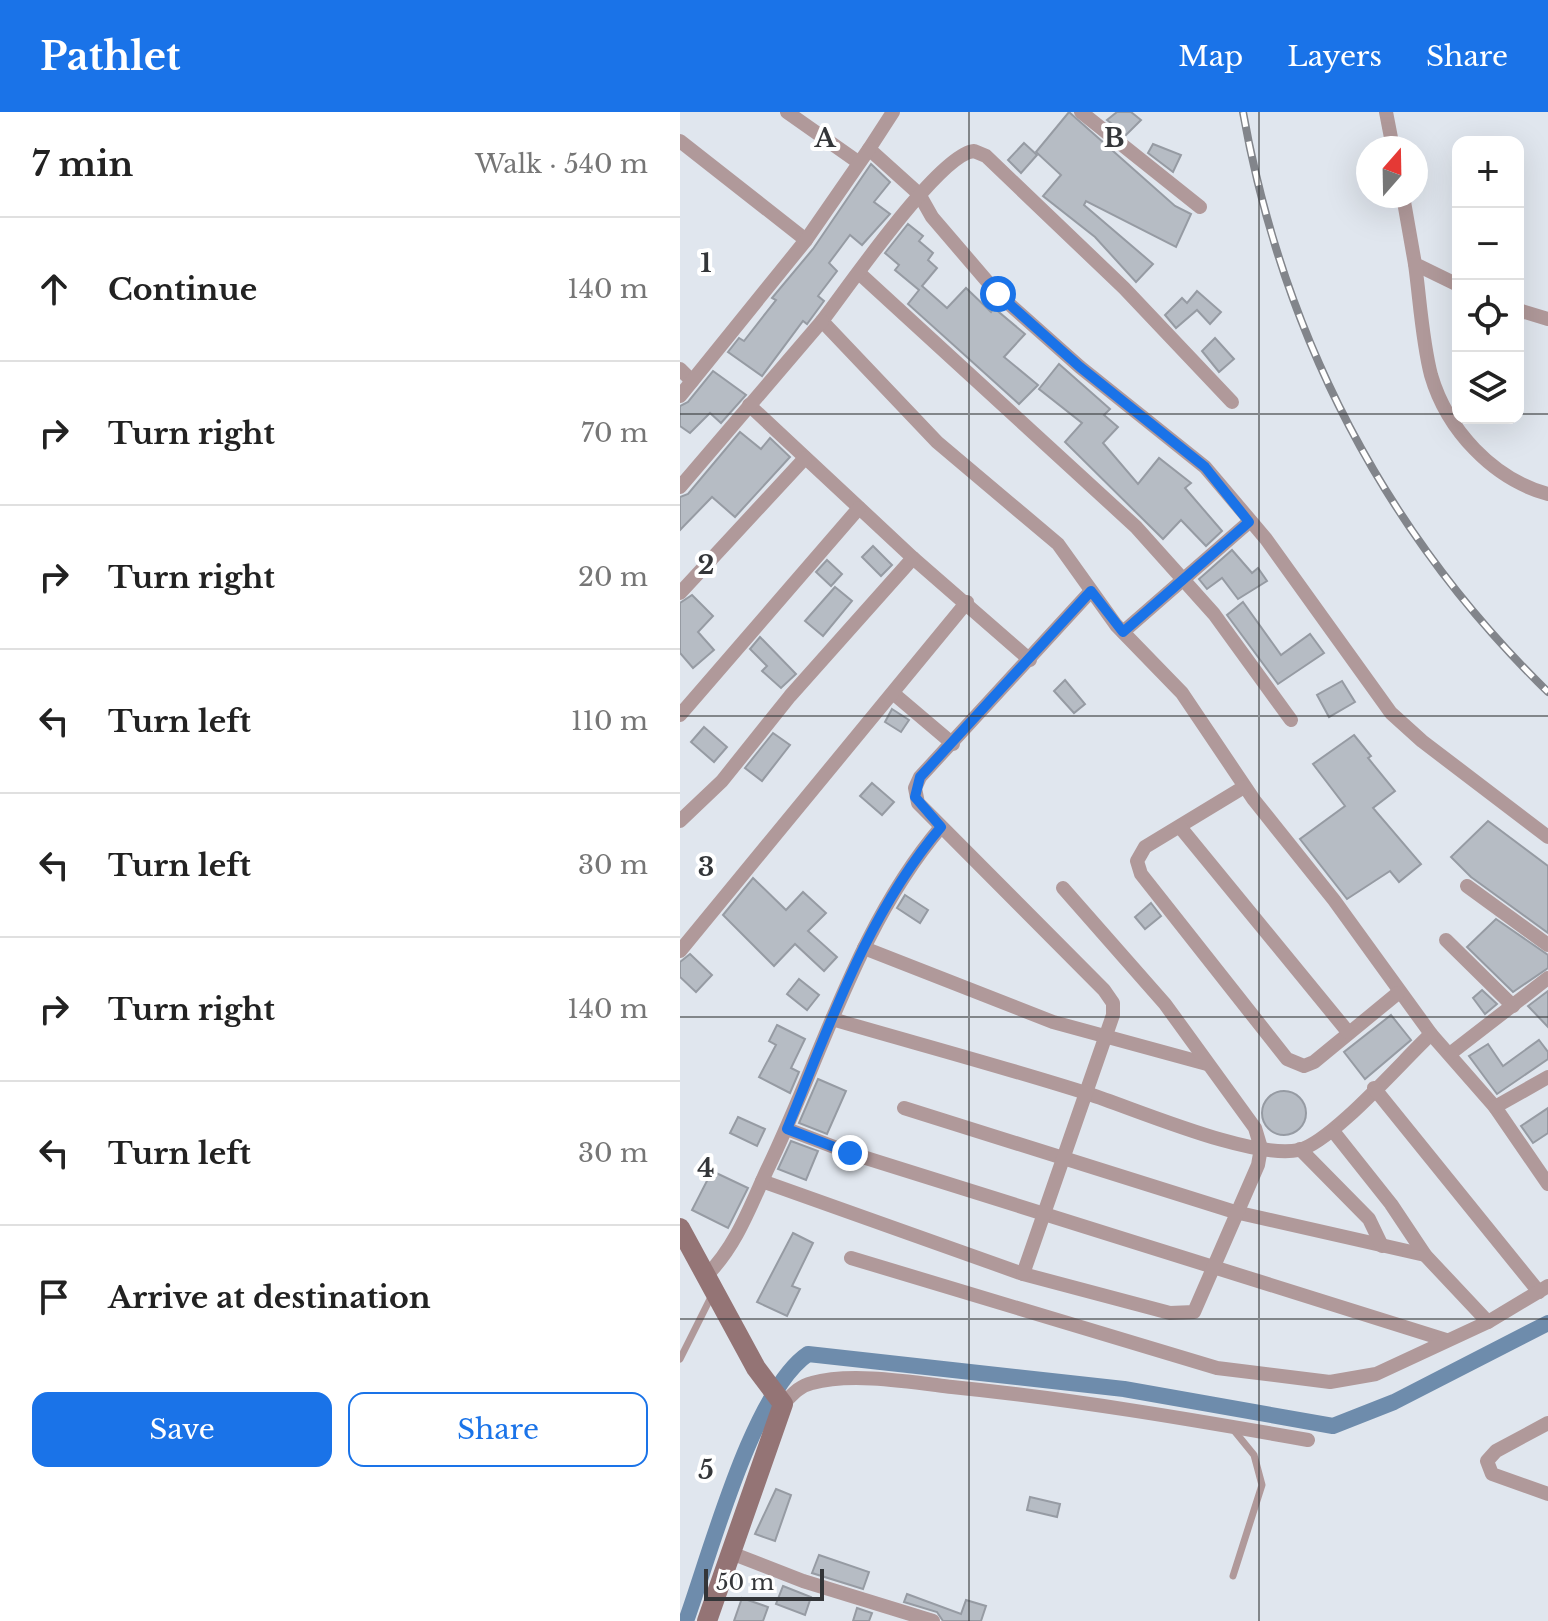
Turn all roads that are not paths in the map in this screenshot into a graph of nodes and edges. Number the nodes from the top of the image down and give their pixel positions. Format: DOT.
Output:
graph roads {
  1 [pos="787,112"];
  2 [pos="893,112"];
  3 [pos="1081,112"];
  4 [pos="1386,112"];
  5 [pos="1391,136"];
  6 [pos="680,141"];
  7 [pos="869,149"];
  8 [pos="858,162"];
  9 [pos="919,194"];
  10 [pos="1200,207"];
  11 [pos="1405,208"];
  12 [pos="806,240"];
  13 [pos="1415,264"];
  14 [pos="859,273"];
  15 [pos="1452,282"];
  16 [pos="1524,312"];
  17 [pos="1548,319"];
  18 [pos="822,321"];
  19 [pos="680,369"];
  20 [pos="692,381"];
  21 [pos="680,396"];
  22 [pos="1232,402"];
  23 [pos="749,405"];
  24 [pos="805,458"];
  25 [pos="680,487"];
  26 [pos="1548,494"];
  27 [pos="859,508"];
  28 [pos="1249,522"];
  29 [pos="913,558"];
  30 [pos="1183,580"];
  31 [pos="1091,591"];
  32 [pos="680,593"];
  33 [pos="967,602"];
  34 [pos="1123,632"];
  35 [pos="1030,660"];
  36 [pos="894,694"];
  37 [pos="680,715"];
  38 [pos="1291,720"];
  39 [pos="953,744"];
  40 [pos="1244,787"];
  41 [pos="680,821"];
  42 [pos="941,827"];
  43 [pos="1180,827"];
  44 [pos="1548,837"];
  45 [pos="1467,886"];
  46 [pos="1063,888"];
  47 [pos="1446,940"];
  48 [pos="1548,945"];
  49 [pos="864,948"];
  50 [pos="680,951"];
  51 [pos="1548,978"];
  52 [pos="1398,993"];
  53 [pos="1513,1006"];
  54 [pos="832,1019"];
  55 [pos="1348,1032"];
  56 [pos="1431,1034"];
  57 [pos="1104,1039"];
  58 [pos="1451,1053"];
  59 [pos="1207,1064"];
  60 [pos="1548,1077"];
  61 [pos="1374,1088"];
  62 [pos="1086,1093"];
  63 [pos="1495,1107"];
  64 [pos="904,1108"];
  65 [pos="787,1129"];
  66 [pos="1333,1131"];
  67 [pos="1261,1148"];
  68 [pos="1300,1149"];
  69 [pos="1063,1155"];
  70 [pos="762,1181"];
  71 [pos="1548,1184"];
  72 [pos="1235,1212"];
  73 [pos="1043,1214"];
  74 [pos="680,1228"];
  75 [pos="1382,1246"];
  76 [pos="1425,1255"];
  77 [pos="851,1258"];
  78 [pos="1215,1267"];
  79 [pos="1023,1274"];
  80 [pos="710,1283"];
  81 [pos="1544,1289"];
  82 [pos="1488,1322"];
  83 [pos="1446,1340"];
  84 [pos="680,1359"];
  85 [pos="776,1394"];
  86 [pos="1548,1423"];
  87 [pos="1230,1426"];
  88 [pos="1308,1440"];
  89 [pos="1548,1494"];
  90 [pos="731,1553"];
  91 [pos="1233,1576"];
  92 [pos="707,1621"];
  93 [pos="933,1621"];
  1 -- 8 [label="street"];
  2 -- 7 [label="street"];
  3 -- 10 [label="street"];
  4 -- 5 [label="street"];
  6 -- 12 [label="street"];
  7 -- 8 [label="street"];
  7 -- 9 [label="street"];
  8 -- 12 [label="street"];
  9 -- 14 [label="street"];
  9 -- 22 [label="street"];
  9 -- 28 [label="street"];
  11 -- 13 [label="street"];
  12 -- 20 [label="street"];
  13 -- 15 [label="street"];
  13 -- 26 [label="street"];
  14 -- 18 [label="street"];
  14 -- 30 [label="street"];
  16 -- 17 [label="street"];
  18 -- 23 [label="street"];
  18 -- 31 [label="street"];
  19 -- 20 [label="street"];
  20 -- 21 [label="street"];
  23 -- 24 [label="street"];
  23 -- 25 [label="street"];
  24 -- 27 [label="street"];
  24 -- 32 [label="street"];
  27 -- 29 [label="street"];
  27 -- 37 [label="street"];
  28 -- 30 [label="street"];
  28 -- 44 [label="street"];
  29 -- 33 [label="street"];
  29 -- 41 [label="street"];
  30 -- 34 [label="street"];
  30 -- 38 [label="street"];
  31 -- 34 [label="street"];
  31 -- 35 [label="street"];
  33 -- 35 [label="street"];
  33 -- 36 [label="street"];
  34 -- 40 [label="street"];
  35 -- 39 [label="street"];
  36 -- 39 [label="street"];
  36 -- 50 [label="street"];
  39 -- 42 [label="street"];
  40 -- 43 [label="street"];
  40 -- 52 [label="street"];
  42 -- 49 [label="street"];
  42 -- 57 [label="street"];
  43 -- 55 [label="street"];
  43 -- 55 [label="street"];
  45 -- 48 [label="street"];
  46 -- 59 [label="street"];
  47 -- 53 [label="street"];
  49 -- 54 [label="street"];
  49 -- 57 [label="street"];
  51 -- 53 [label="street"];
  52 -- 55 [label="street"];
  52 -- 56 [label="street"];
  53 -- 58 [label="street"];
  54 -- 62 [label="street"];
  54 -- 65 [label="street"];
  56 -- 58 [label="street"];
  56 -- 61 [label="street"];
  57 -- 59 [label="street"];
  57 -- 62 [label="street"];
  58 -- 63 [label="street"];
  59 -- 67 [label="street"];
  60 -- 63 [label="street"];
  61 -- 66 [label="street"];
  61 -- 81 [label="street"];
  62 -- 67 [label="street"];
  62 -- 69 [label="street"];
  63 -- 71 [label="street"];
  64 -- 69 [label="street"];
  65 -- 70 [label="street"];
  65 -- 73 [label="street"];
  66 -- 68 [label="street"];
  66 -- 76 [label="street"];
  67 -- 68 [label="street"];
  67 -- 72 [label="street"];
  68 -- 75 [label="street"];
  69 -- 72 [label="street"];
  69 -- 73 [label="street"];
  70 -- 79 [label="street"];
  70 -- 80 [label="street"];
  72 -- 75 [label="street"];
  72 -- 78 [label="street"];
  73 -- 78 [label="street"];
  73 -- 79 [label="street"];
  74 -- 80 [label="main road"];
  75 -- 76 [label="street"];
  76 -- 82 [label="street"];
  77 -- 83 [label="street"];
  78 -- 79 [label="street"];
  78 -- 83 [label="street"];
  80 -- 84 [label="lane"];
  80 -- 85 [label="main road"];
  81 -- 82 [label="street"];
  82 -- 83 [label="street"];
  85 -- 87 [label="street"];
  85 -- 90 [label="main road"];
  86 -- 89 [label="street"];
  87 -- 88 [label="street"];
  87 -- 91 [label="lane"];
  90 -- 92 [label="main road"];
  90 -- 93 [label="street"];
}
